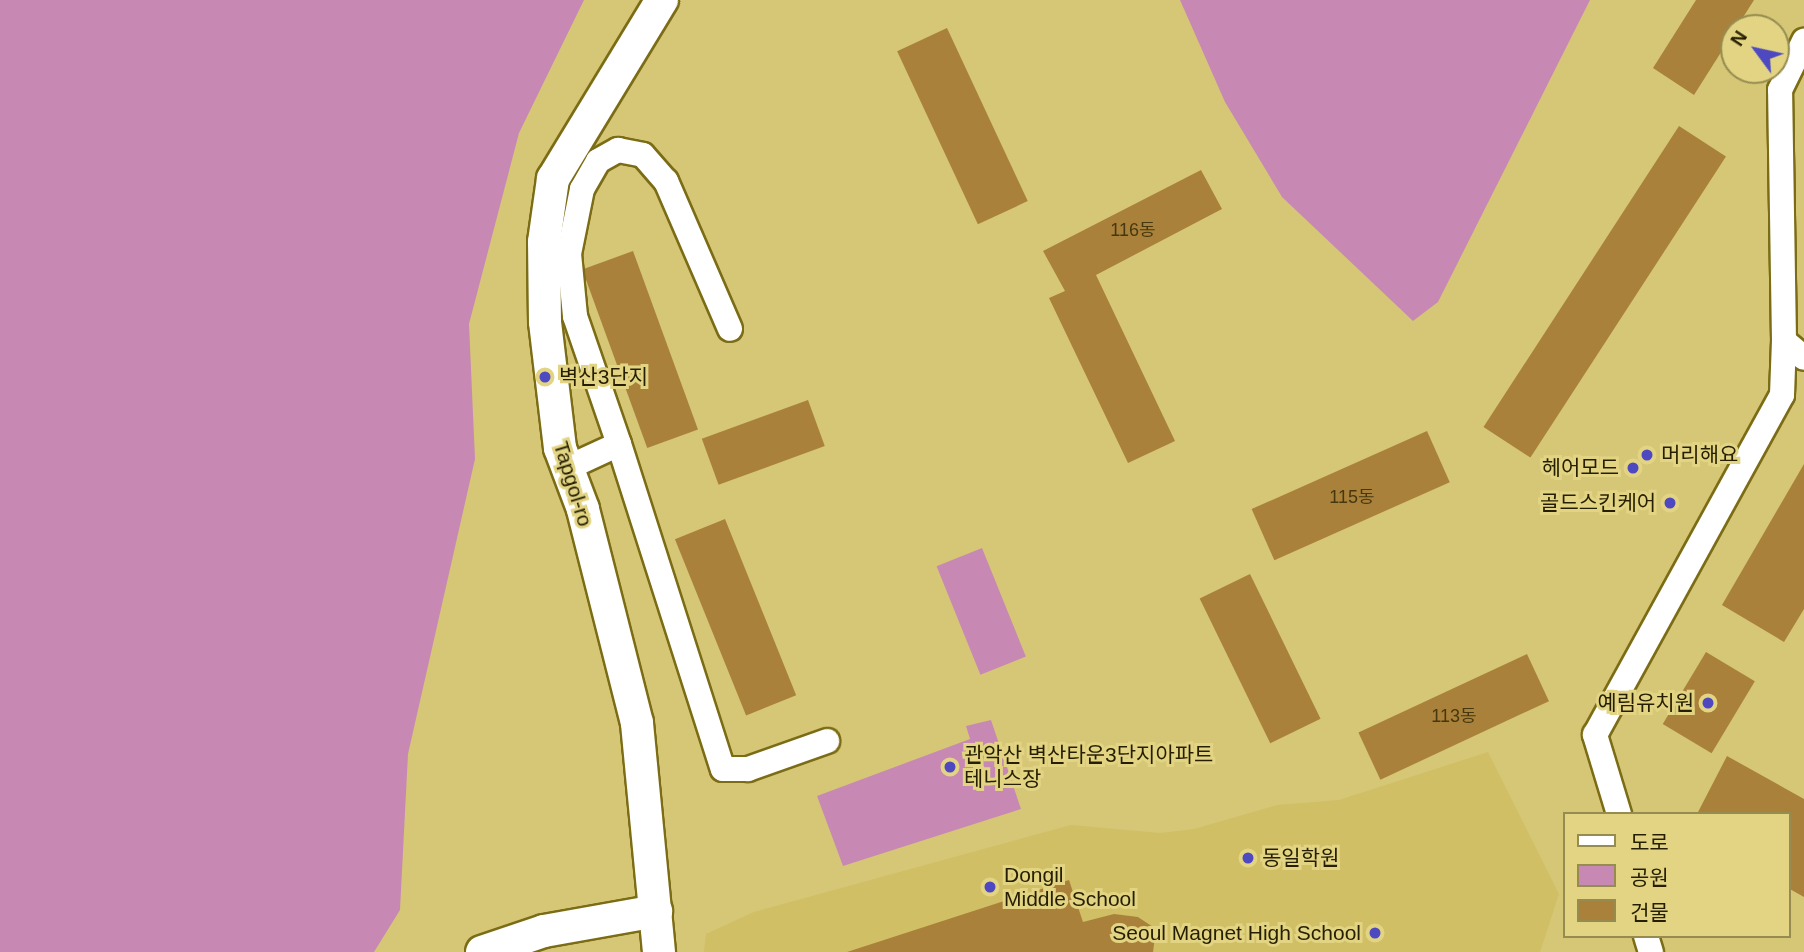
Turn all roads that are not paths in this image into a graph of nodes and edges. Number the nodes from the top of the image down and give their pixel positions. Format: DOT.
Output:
graph roads {
  1 [pos="662,0"];
  2 [pos="1804,41"];
  3 [pos="730,328"];
  4 [pos="1784,341"];
  5 [pos="1804,358"];
  6 [pos="619,444"];
  7 [pos="567,468"];
  8 [pos="827,741"];
  9 [pos="1618,812"];
  10 [pos="656,911"];
  11 [pos="482,952"];
  12 [pos="659,952"];
  1 -- 7 [label="street, Tapgol-ro"];
  2 -- 4 [label="street"];
  3 -- 6 [label="street"];
  4 -- 5 [label="street"];
  4 -- 9 [label="street"];
  6 -- 7 [label="street"];
  6 -- 8 [label="street"];
  7 -- 10 [label="street, Tapgol-ro"];
  10 -- 11 [label="street"];
  10 -- 12 [label="street, Tapgol-ro"];
}
